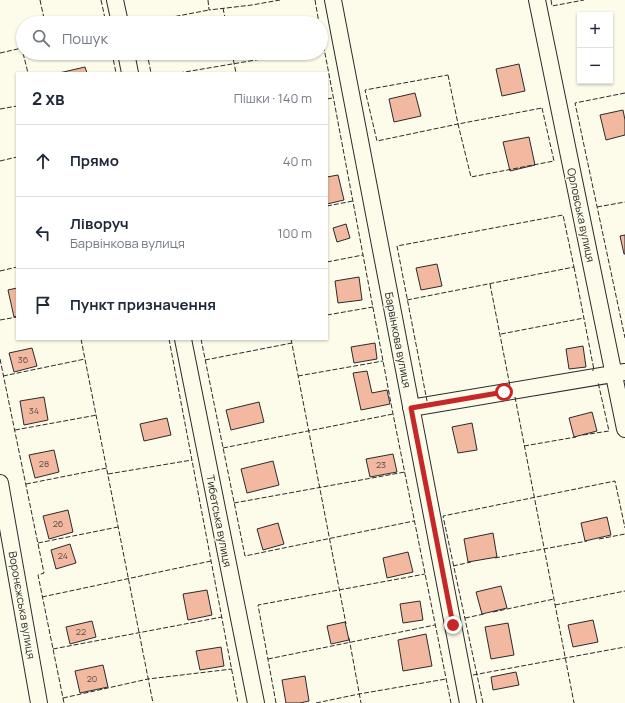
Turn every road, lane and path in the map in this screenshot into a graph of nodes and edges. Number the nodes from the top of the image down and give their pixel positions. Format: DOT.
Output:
graph roads {
  1 [pos="115,0"];
  2 [pos="333,0"];
  3 [pos="537,0"];
  4 [pos="118,16"];
  5 [pos="127,60"];
  6 [pos="130,72"];
  7 [pos="183,340"];
  8 [pos="619,373"];
  9 [pos="411,408"];
  10 [pos="625,429"];
  11 [pos="0,483"];
  12 [pos="39,703"];
  13 [pos="256,703"];
  14 [pos="468,703"];
  1 -- 4 [label="street"];
  2 -- 9 [label="street, Барвінкова вулиця"];
  3 -- 8 [label="street, Орловська вулиця"];
  5 -- 6 [label="street"];
  7 -- 13 [label="street, Тибетська вулиця"];
  8 -- 9 [label="street"];
  8 -- 10 [label="street, Орловська вулиця"];
  9 -- 14 [label="street, Барвінкова вулиця"];
  11 -- 12 [label="street, Воронєжська вулиця"];
}
